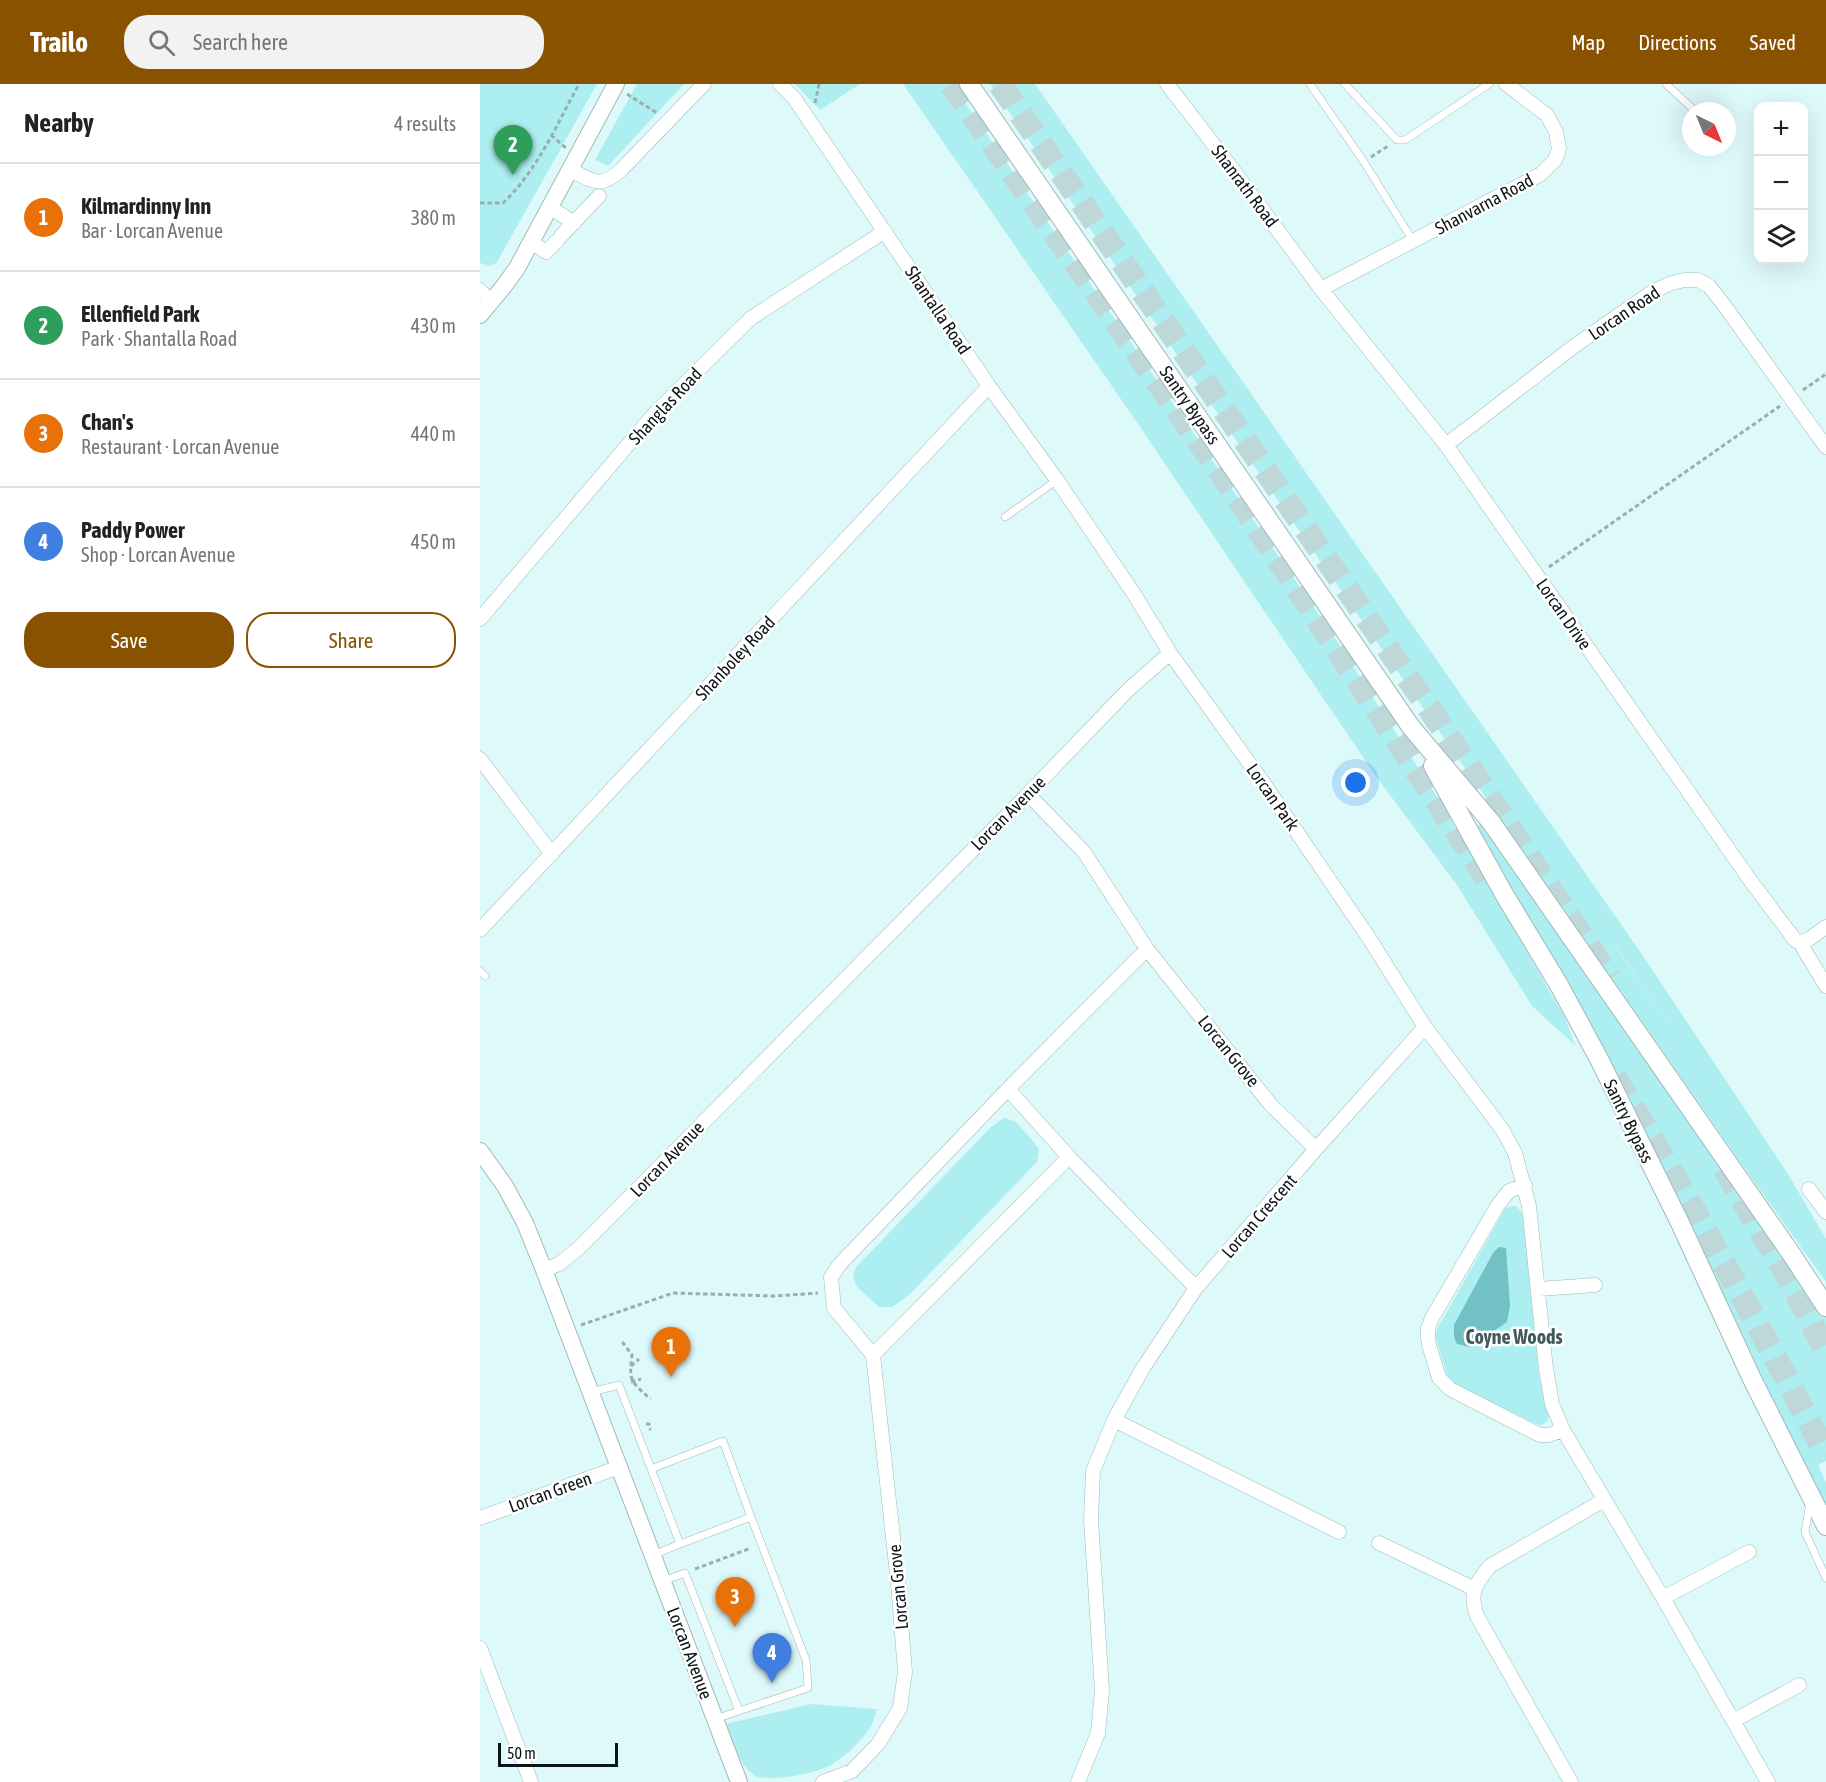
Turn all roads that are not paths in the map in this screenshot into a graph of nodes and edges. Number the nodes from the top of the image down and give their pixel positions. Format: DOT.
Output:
graph roads {
  1 [pos="704,84"];
  2 [pos="780,84"];
  3 [pos="969,84"];
  4 [pos="1167,84"];
  5 [pos="1310,84"];
  6 [pos="1345,84"];
  7 [pos="1489,84"];
  8 [pos="1666,84"];
  9 [pos="615,85"];
  10 [pos="1511,86"];
  11 [pos="1685,102"];
  12 [pos="571,170"];
  13 [pos="599,196"];
  14 [pos="550,207"];
  15 [pos="574,223"];
  16 [pos="885,231"];
  17 [pos="1413,241"];
  18 [pos="531,242"];
  19 [pos="1321,289"];
  20 [pos="484,303"];
  21 [pos="989,386"];
  22 [pos="1446,445"];
  23 [pos="1826,447"];
  24 [pos="1057,480"];
  25 [pos="1005,517"];
  26 [pos="1095,537"];
  27 [pos="480,619"];
  28 [pos="1170,652"];
  29 [pos="1411,727"];
  30 [pos="480,759"];
  31 [pos="1028,794"];
  32 [pos="552,854"];
  33 [pos="1826,927"];
  34 [pos="480,930"];
  35 [pos="1800,943"];
  36 [pos="1147,949"];
  37 [pos="1826,986"];
  38 [pos="1425,1027"];
  39 [pos="1008,1089"];
  40 [pos="1316,1149"];
  41 [pos="480,1151"];
  42 [pos="1069,1157"];
  43 [pos="1525,1185"];
  44 [pos="1809,1189"];
  45 [pos="1826,1212"];
  46 [pos="544,1270"];
  47 [pos="1595,1285"];
  48 [pos="1196,1288"];
  49 [pos="1539,1289"];
  50 [pos="1826,1307"];
  51 [pos="873,1355"];
  52 [pos="591,1392"];
  53 [pos="1113,1420"];
  54 [pos="1563,1430"];
  55 [pos="619,1467"];
  56 [pos="651,1469"];
  57 [pos="1811,1497"];
  58 [pos="1604,1500"];
  59 [pos="751,1517"];
  60 [pos="480,1518"];
  61 [pos="1826,1526"];
  62 [pos="1339,1532"];
  63 [pos="1379,1543"];
  64 [pos="680,1544"];
  65 [pos="1749,1552"];
  66 [pos="653,1555"];
  67 [pos="1826,1578"];
  68 [pos="663,1581"];
  69 [pos="1475,1589"];
  70 [pos="1663,1598"];
  71 [pos="480,1648"];
  72 [pos="483,1666"];
  73 [pos="1799,1685"];
  74 [pos="739,1711"];
  75 [pos="715,1719"];
  76 [pos="1733,1721"];
  77 [pos="531,1782"];
  78 [pos="739,1782"];
  79 [pos="823,1782"];
  80 [pos="1078,1782"];
  81 [pos="1571,1782"];
  82 [pos="1768,1782"];
  1 -- 12 [label="street"];
  2 -- 16 [label="street, Shantalla Road"];
  3 -- 29 [label="main road, Santry Bypass"];
  4 -- 19 [label="street, Shanrath Road"];
  5 -- 17 [label="lane"];
  6 -- 7 [label="lane"];
  8 -- 11 [label="lane"];
  9 -- 12 [label="street"];
  10 -- 17 [label="street, Shanvarna Road"];
  12 -- 14 [label="street"];
  13 -- 15 [label="street"];
  14 -- 15 [label="street"];
  14 -- 18 [label="street"];
  15 -- 18 [label="street"];
  16 -- 21 [label="street, Shantalla Road"];
  16 -- 27 [label="street, Shanglas Road"];
  17 -- 19 [label="street, Shanvarna Road"];
  18 -- 20 [label="street"];
  19 -- 22 [label="street, Lorcan Drive"];
  21 -- 24 [label="street, Shantalla Road"];
  21 -- 32 [label="street, Shanboley Road"];
  22 -- 23 [label="street, Lorcan Road"];
  22 -- 35 [label="street, Lorcan Drive"];
  24 -- 25 [label="lane"];
  24 -- 26 [label="street, Shantalla Road"];
  26 -- 28 [label="street, Lorcan Park"];
  28 -- 31 [label="street, Lorcan Avenue"];
  28 -- 38 [label="street, Lorcan Park"];
  29 -- 50 [label="main road, Santry Bypass"];
  29 -- 57 [label="main road, Santry Bypass"];
  30 -- 32 [label="street"];
  31 -- 36 [label="street, Lorcan Grove"];
  31 -- 46 [label="street, Lorcan Avenue"];
  32 -- 34 [label="street, Shanboley Road"];
  33 -- 35 [label="street"];
  35 -- 37 [label="street, Lorcan Drive"];
  36 -- 39 [label="street"];
  36 -- 40 [label="street, Lorcan Grove"];
  38 -- 40 [label="street, Lorcan Crescent"];
  38 -- 43 [label="street, Lorcan Park"];
  39 -- 42 [label="street"];
  39 -- 51 [label="street"];
  40 -- 48 [label="street, Lorcan Crescent"];
  41 -- 46 [label="street"];
  42 -- 48 [label="street"];
  42 -- 51 [label="street"];
  43 -- 49 [label="street, Lorcan Park"];
  43 -- 54 [label="street"];
  44 -- 45 [label="street"];
  46 -- 52 [label="street, Lorcan Avenue"];
  47 -- 49 [label="street"];
  48 -- 53 [label="street, Lorcan Crescent"];
  49 -- 54 [label="street, Lorcan Park"];
  51 -- 79 [label="street, Lorcan Grove"];
  52 -- 55 [label="street, Lorcan Avenue"];
  52 -- 56 [label="lane"];
  53 -- 62 [label="street"];
  53 -- 80 [label="street, Lorcan Crescent"];
  54 -- 58 [label="street, Lorcan Park"];
  55 -- 60 [label="street, Lorcan Green"];
  55 -- 66 [label="street, Lorcan Avenue"];
  56 -- 59 [label="lane"];
  56 -- 64 [label="lane"];
  57 -- 61 [label="main road, Santry Bypass"];
  57 -- 67 [label="lane"];
  58 -- 69 [label="street"];
  58 -- 70 [label="street, Lorcan Park"];
  59 -- 64 [label="lane"];
  59 -- 74 [label="lane"];
  63 -- 69 [label="street"];
  64 -- 66 [label="lane"];
  65 -- 70 [label="street"];
  66 -- 68 [label="street, Lorcan Avenue"];
  68 -- 74 [label="lane"];
  68 -- 75 [label="street, Lorcan Avenue"];
  69 -- 81 [label="street"];
  70 -- 76 [label="street, Lorcan Park"];
  71 -- 72 [label="street"];
  72 -- 77 [label="street"];
  73 -- 76 [label="street"];
  74 -- 75 [label="lane"];
  75 -- 78 [label="street, Lorcan Avenue"];
  76 -- 82 [label="street, Lorcan Park"];
}
